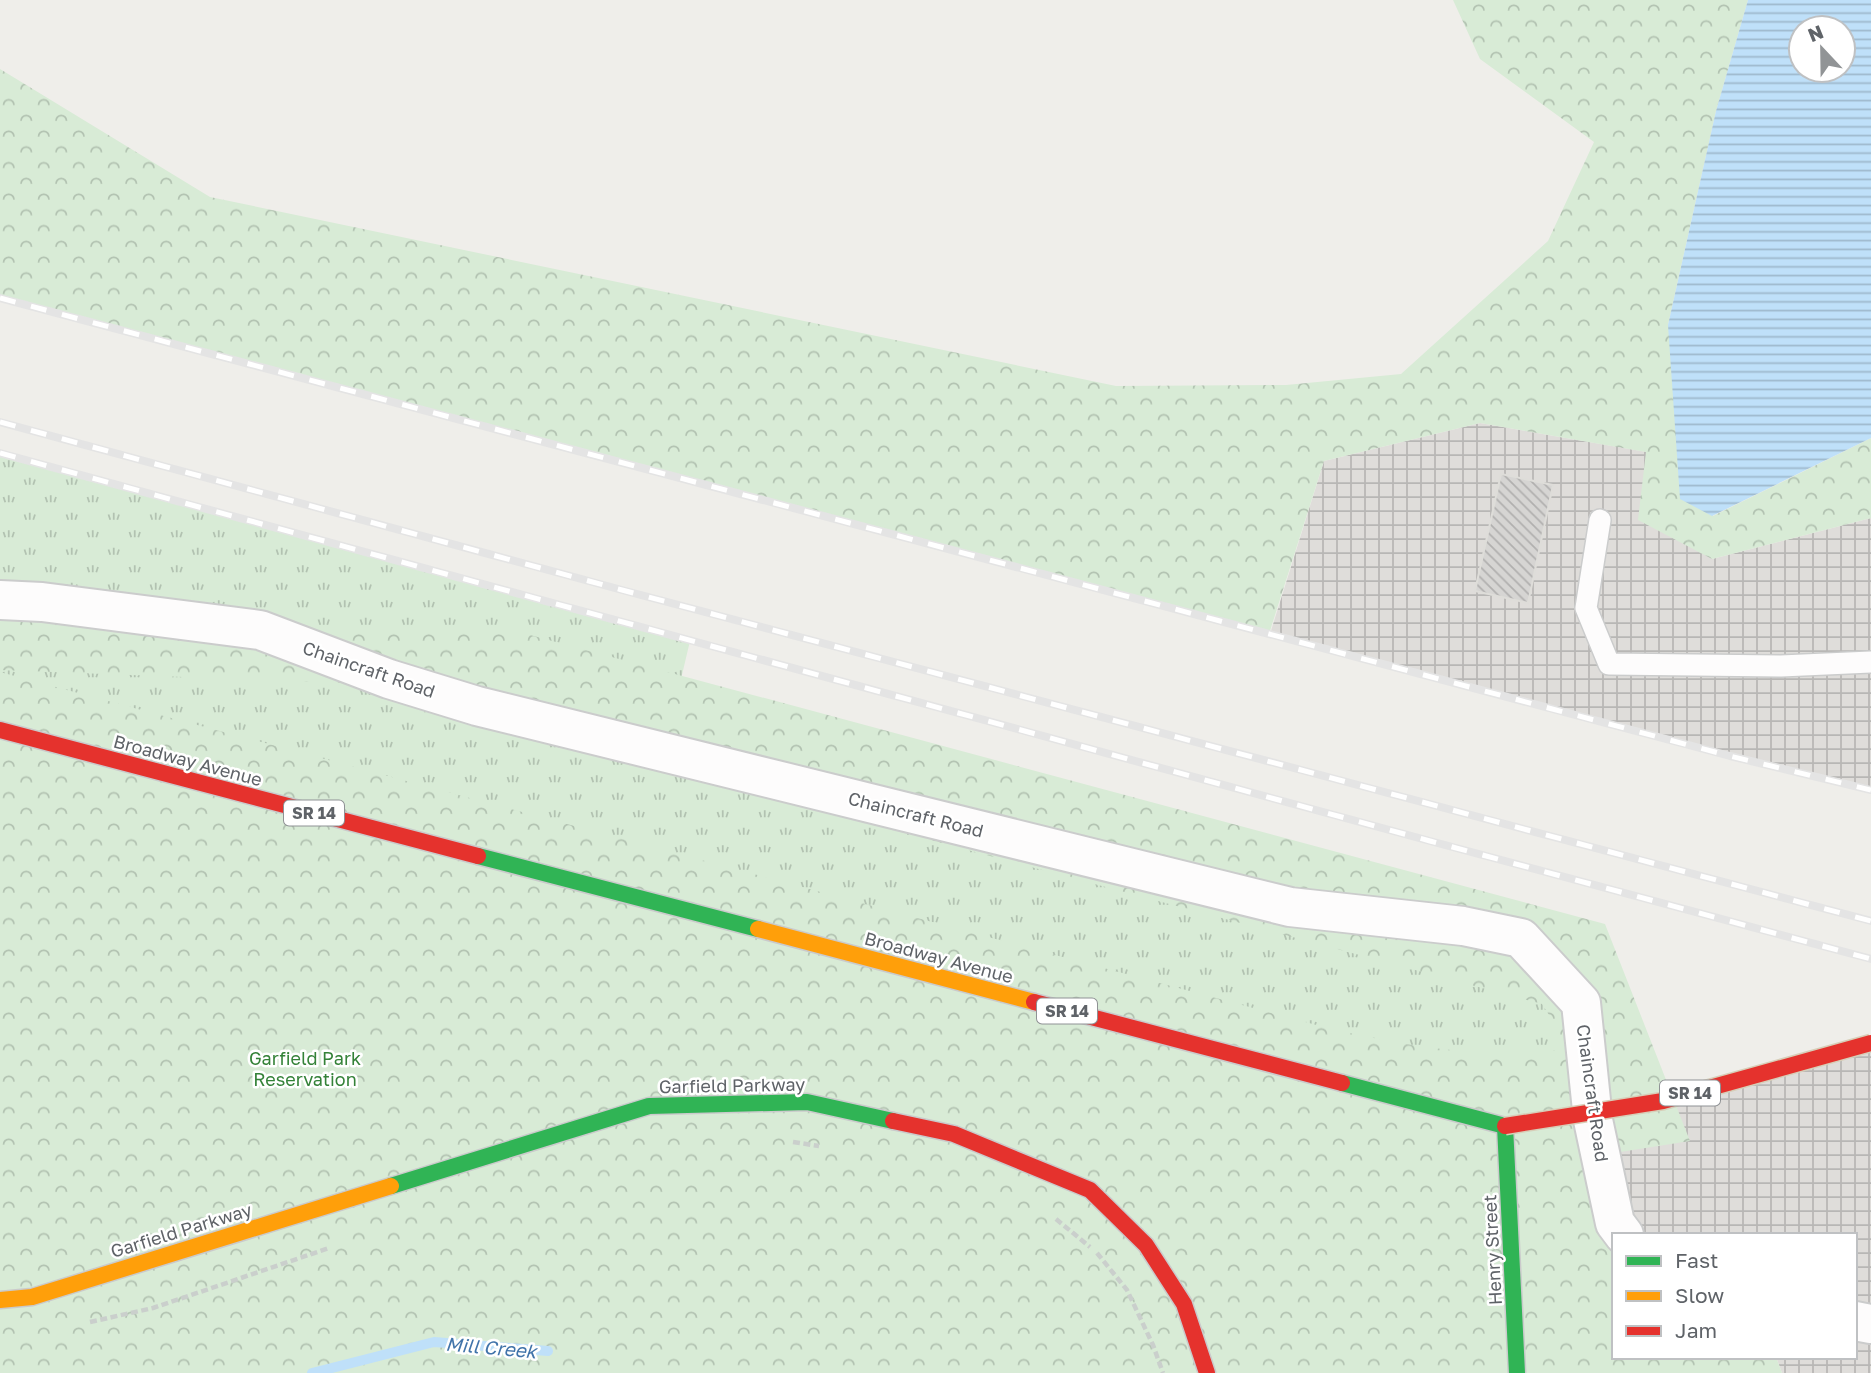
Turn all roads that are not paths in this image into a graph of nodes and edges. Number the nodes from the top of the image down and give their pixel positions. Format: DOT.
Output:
graph roads {
  1 [pos="1600,520"];
  2 [pos="0,600"];
  3 [pos="1871,662"];
  4 [pos="0,730"];
  5 [pos="1871,1043"];
  6 [pos="1505,1126"];
  7 [pos="1622,1233"];
  8 [pos="0,1300"];
  9 [pos="1207,1373"];
  10 [pos="1517,1373"];
  1 -- 3 [label="lane"];
  2 -- 7 [label="street, Chaincraft Road"];
  4 -- 6 [label="main road, Broadway Avenue / SR 14"];
  5 -- 6 [label="main road, Broadway Avenue / SR 14, bridge"];
  6 -- 10 [label="main road, Henry Street"];
  8 -- 9 [label="main road, Garfield Parkway"];
}
